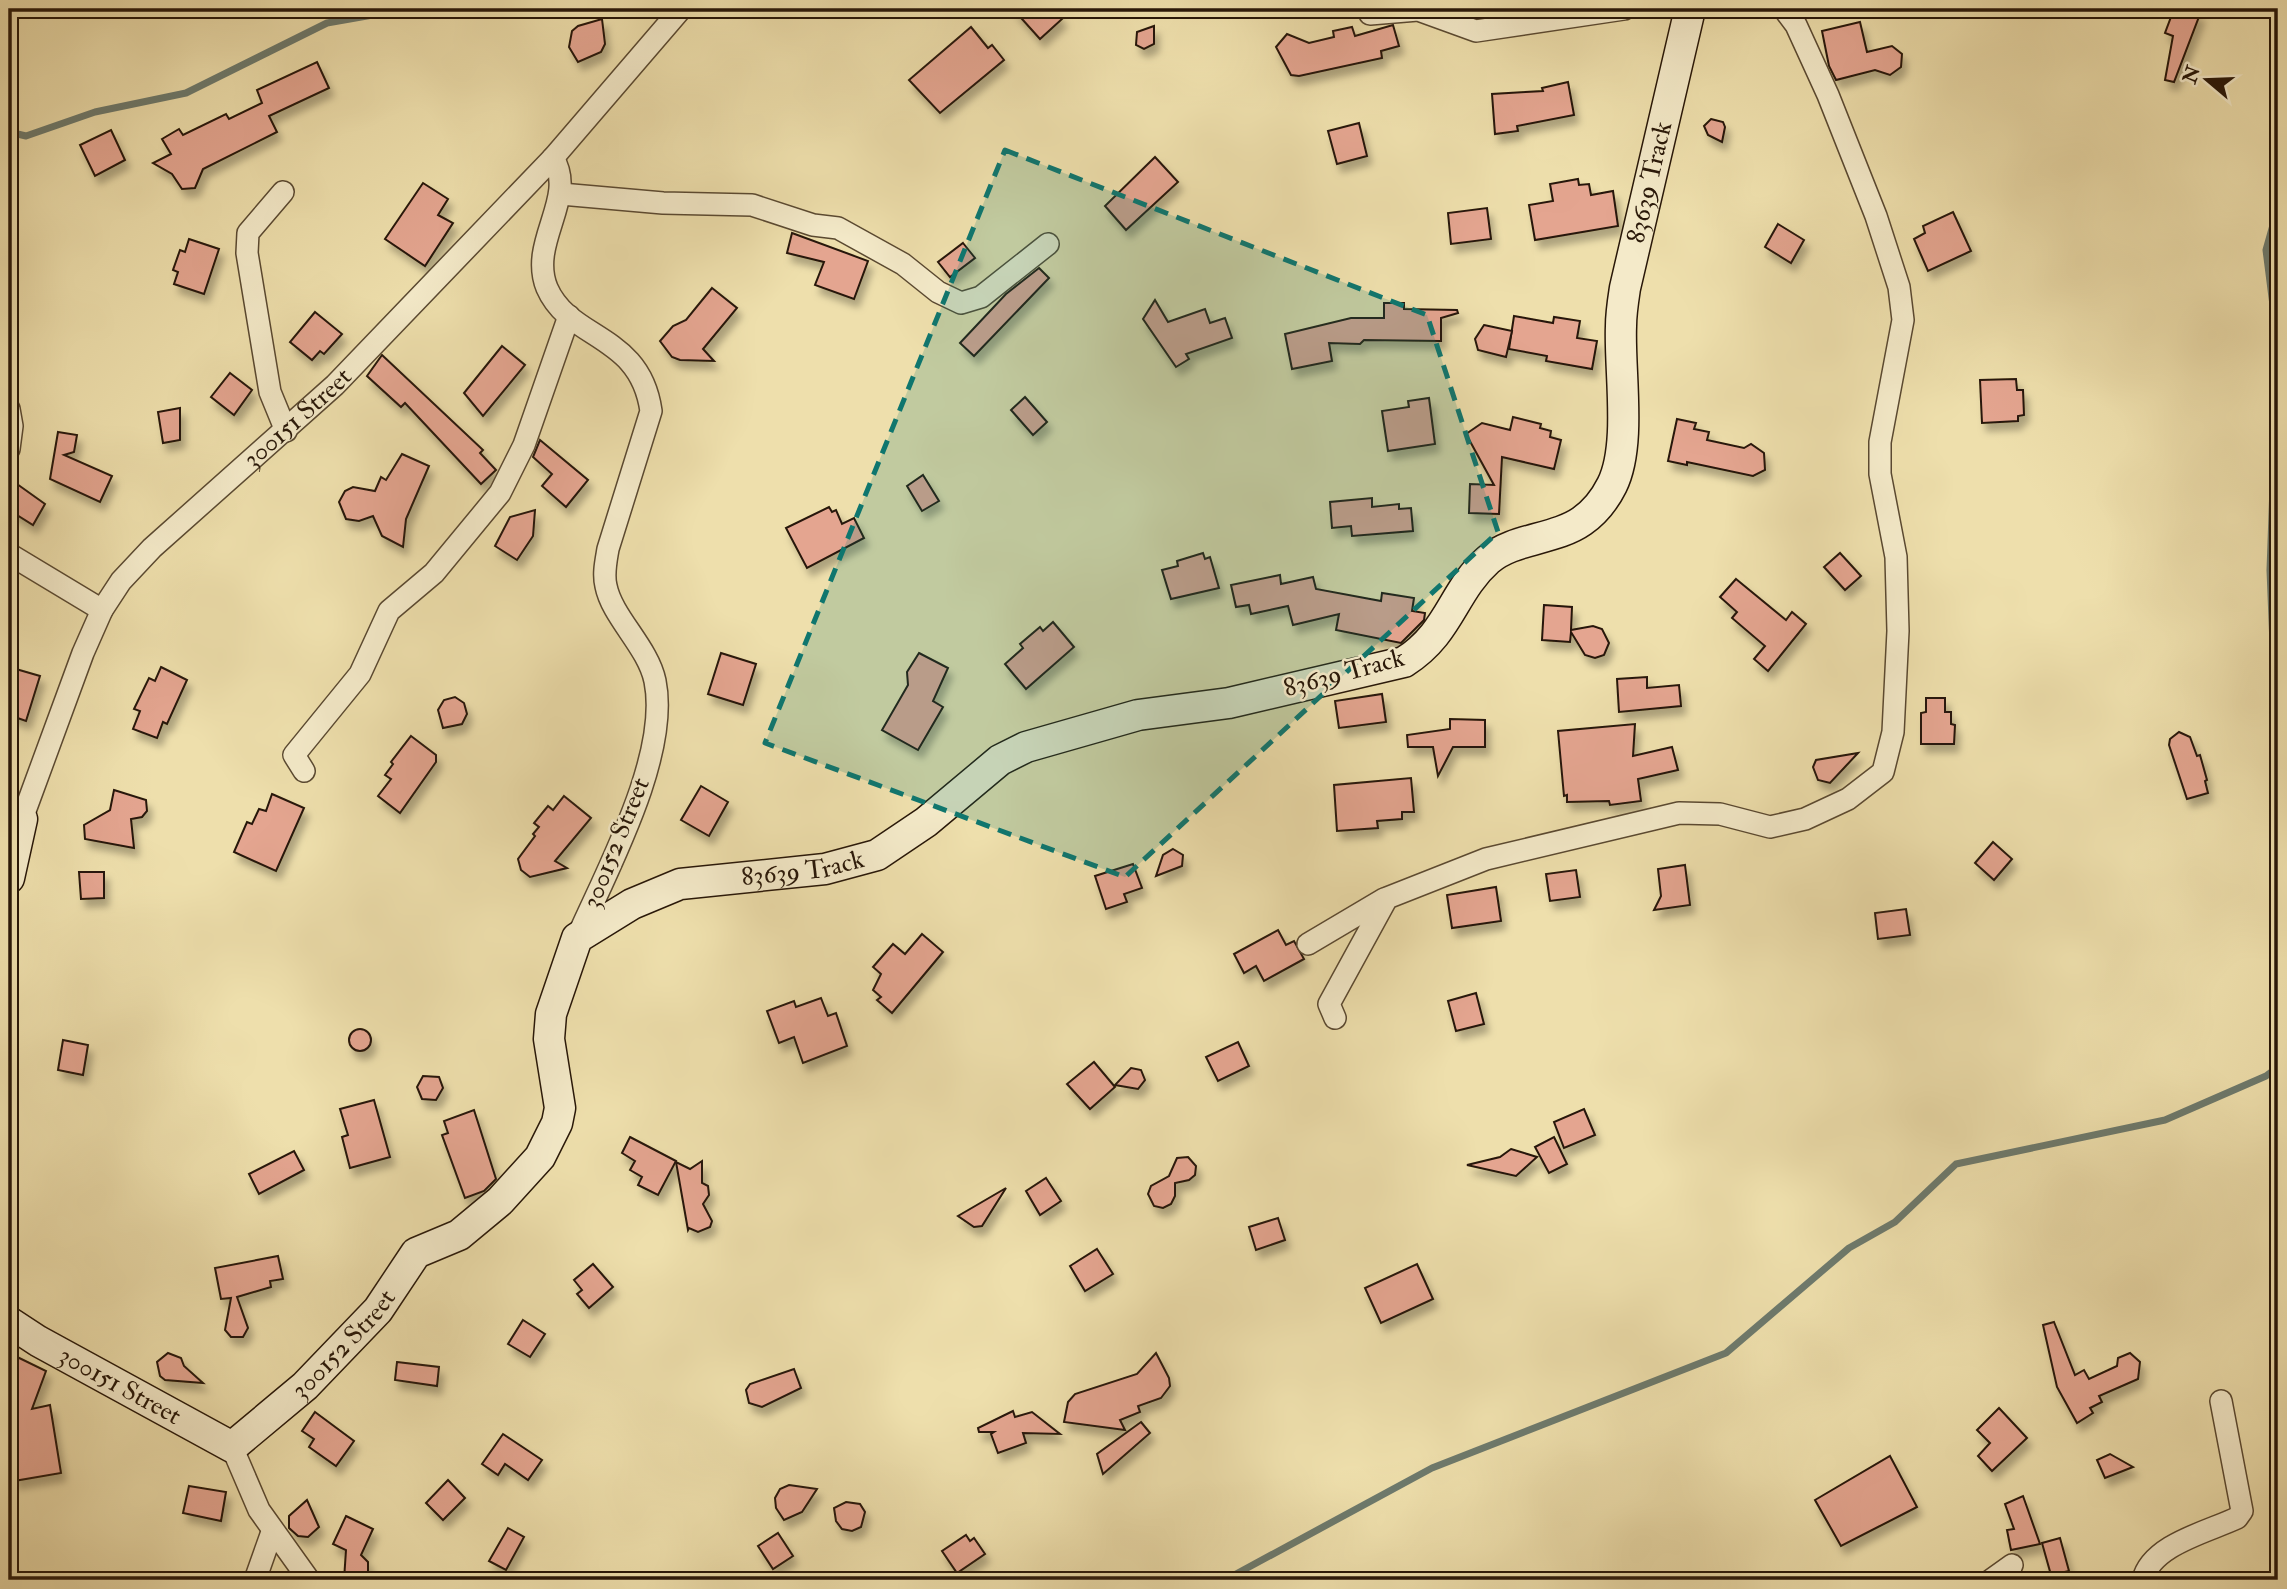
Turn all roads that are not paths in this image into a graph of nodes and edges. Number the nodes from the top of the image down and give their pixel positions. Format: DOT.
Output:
graph roads {
  1 [pos="681,9"];
  2 [pos="1624,9"];
  3 [pos="1690,9"];
  4 [pos="1784,9"];
  5 [pos="1370,14"];
  6 [pos="553,158"];
  7 [pos="284,191"];
  8 [pos="561,194"];
  9 [pos="1048,244"];
  10 [pos="569,316"];
  11 [pos="9,409"];
  12 [pos="286,431"];
  13 [pos="9,449"];
  14 [pos="9,554"];
  15 [pos="102,610"];
  16 [pos="304,771"];
  17 [pos="15,820"];
  18 [pos="9,878"];
  19 [pos="1387,898"];
  20 [pos="577,938"];
  21 [pos="1308,944"];
  22 [pos="1335,1018"];
  23 [pos="9,1322"];
  24 [pos="2221,1401"];
  25 [pos="232,1447"];
  26 [pos="272,1532"];
  27 [pos="2012,1565"];
  28 [pos="255,1580"];
  29 [pos="309,1580"];
  30 [pos="1991,1580"];
  31 [pos="2143,1580"];
  1 -- 6 [label="street, 300151 Street"];
  2 -- 5 [label="street"];
  3 -- 20 [label="street, 83639 Track"];
  4 -- 19 [label="street"];
  6 -- 8 [label="street"];
  6 -- 12 [label="street, 300151 Street"];
  7 -- 12 [label="street"];
  8 -- 9 [label="street"];
  8 -- 10 [label="street, 300152 Street"];
  10 -- 16 [label="street"];
  10 -- 20 [label="street, 300152 Street"];
  11 -- 13 [label="street"];
  12 -- 15 [label="street, 300151 Street"];
  14 -- 15 [label="street"];
  15 -- 17 [label="street, 300151 Street"];
  17 -- 18 [label="street, 300151 Street"];
  19 -- 21 [label="street"];
  19 -- 22 [label="street"];
  20 -- 25 [label="street, 300152 Street"];
  23 -- 25 [label="street, 300151 Street"];
  24 -- 31 [label="street"];
  25 -- 26 [label="street"];
  26 -- 28 [label="street"];
  26 -- 29 [label="street"];
  27 -- 30 [label="street"];
}
